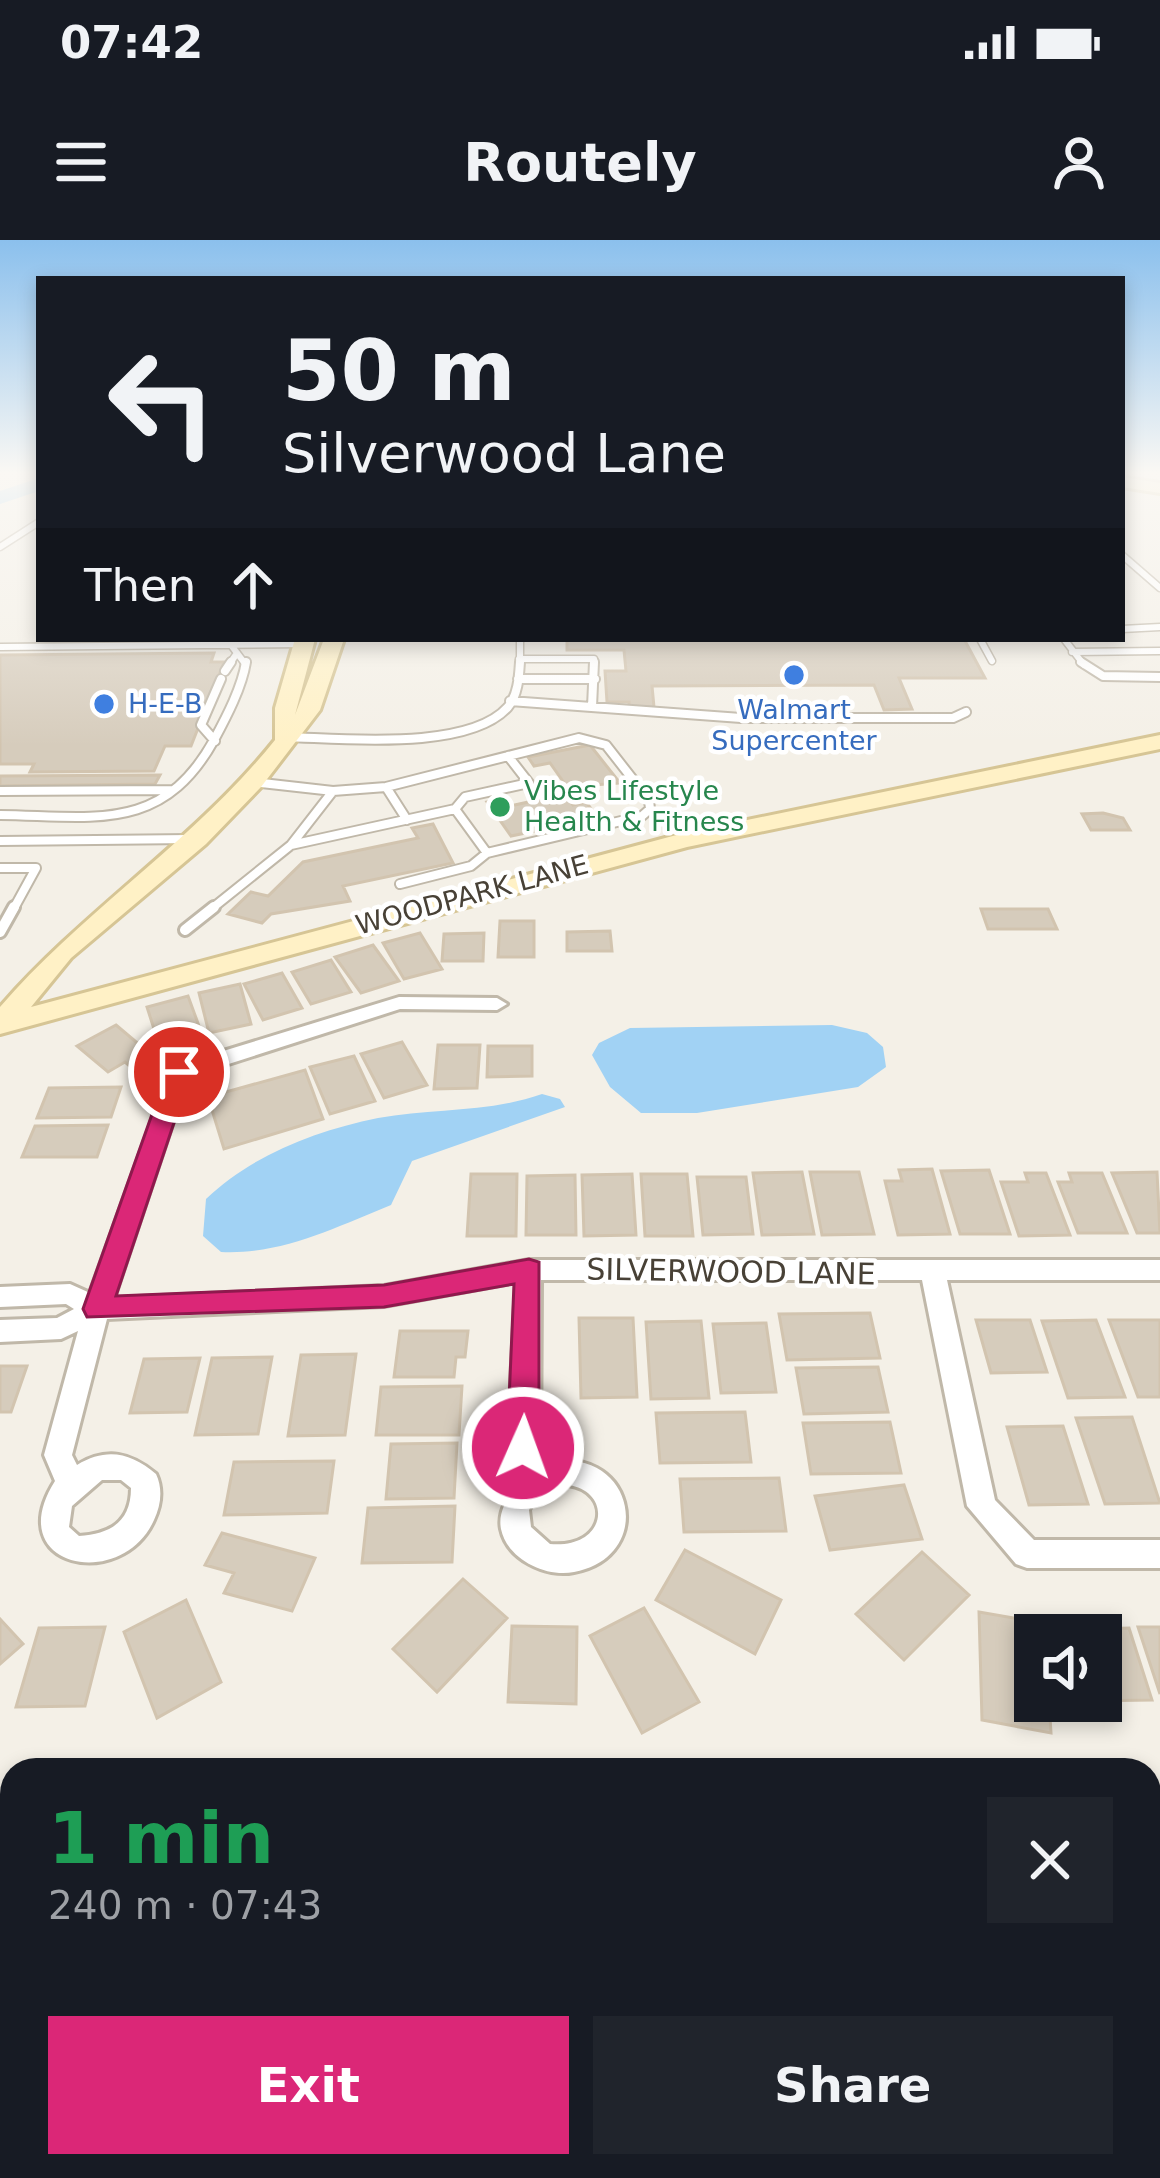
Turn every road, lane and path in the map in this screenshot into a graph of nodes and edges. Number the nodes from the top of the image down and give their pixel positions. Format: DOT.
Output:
graph roads {
  1 [pos="1127,568"];
  2 [pos="1160,588"];
  3 [pos="1160,627"];
  4 [pos="1125,629"];
  5 [pos="174,642"];
  6 [pos="304,642"];
  7 [pos="333,642"];
  8 [pos="520,642"];
  9 [pos="982,642"];
  10 [pos="1066,642"];
  11 [pos="0,647"];
  12 [pos="234,649"];
  13 [pos="1160,651"];
  14 [pos="1072,652"];
  15 [pos="519,659"];
  16 [pos="992,661"];
  17 [pos="1160,677"];
  18 [pos="596,679"];
  19 [pos="518,680"];
  20 [pos="510,701"];
  21 [pos="592,707"];
  22 [pos="966,712"];
  23 [pos="284,737"];
  24 [pos="214,741"];
  25 [pos="1160,742"];
  26 [pos="508,756"];
  27 [pos="253,782"];
  28 [pos="386,787"];
  29 [pos="173,790"];
  30 [pos="0,791"];
  31 [pos="333,791"];
  32 [pos="455,809"];
  33 [pos="0,815"];
  34 [pos="407,820"];
  35 [pos="197,839"];
  36 [pos="0,841"];
  37 [pos="291,845"];
  38 [pos="487,853"];
  39 [pos="0,868"];
  40 [pos="400,884"];
  41 [pos="185,930"];
  42 [pos="0,932"];
  43 [pos="497,1004"];
  44 [pos="0,1024"];
  45 [pos="529,1270"];
  46 [pos="1160,1270"];
  47 [pos="932,1274"];
  48 [pos="0,1297"];
  49 [pos="97,1309"];
  50 [pos="0,1331"];
  51 [pos="70,1482"];
  52 [pos="528,1482"];
  53 [pos="1160,1554"];
  1 -- 2 [label="lane"];
  3 -- 4 [label="lane"];
  5 -- 11 [label="lane"];
  5 -- 12 [label="lane"];
  6 -- 12 [label="lane"];
  6 -- 23 [label="street"];
  7 -- 23 [label="street"];
  8 -- 15 [label="lane"];
  9 -- 16 [label="lane"];
  10 -- 14 [label="lane"];
  12 -- 24 [label="lane"];
  12 -- 24 [label="lane"];
  13 -- 14 [label="lane"];
  14 -- 17 [label="lane"];
  15 -- 18 [label="lane"];
  15 -- 19 [label="lane"];
  18 -- 19 [label="lane"];
  18 -- 21 [label="lane"];
  19 -- 20 [label="lane"];
  20 -- 21 [label="lane"];
  20 -- 23 [label="lane"];
  21 -- 22 [label="lane"];
  23 -- 27 [label="street"];
  24 -- 29 [label="lane"];
  25 -- 44 [label="street, WOODPARK LANE"];
  26 -- 28 [label="lane"];
  26 -- 32 [label="lane"];
  26 -- 38 [label="lane"];
  27 -- 31 [label="lane"];
  27 -- 35 [label="street"];
  28 -- 31 [label="lane"];
  28 -- 34 [label="lane"];
  29 -- 30 [label="lane"];
  29 -- 33 [label="lane"];
  31 -- 37 [label="lane"];
  32 -- 34 [label="lane"];
  32 -- 38 [label="lane"];
  34 -- 37 [label="lane"];
  35 -- 36 [label="lane"];
  35 -- 44 [label="street"];
  37 -- 41 [label="lane"];
  38 -- 40 [label="lane"];
  39 -- 42 [label="lane"];
  43 -- 49 [label="street"];
  45 -- 47 [label="street, SILVERWOOD LANE"];
  45 -- 49 [label="street, SILVERWOOD LANE"];
  45 -- 52 [label="street"];
  46 -- 47 [label="street, SILVERWOOD LANE"];
  47 -- 53 [label="street"];
  48 -- 49 [label="street"];
  49 -- 50 [label="street"];
  49 -- 51 [label="street"];
}
